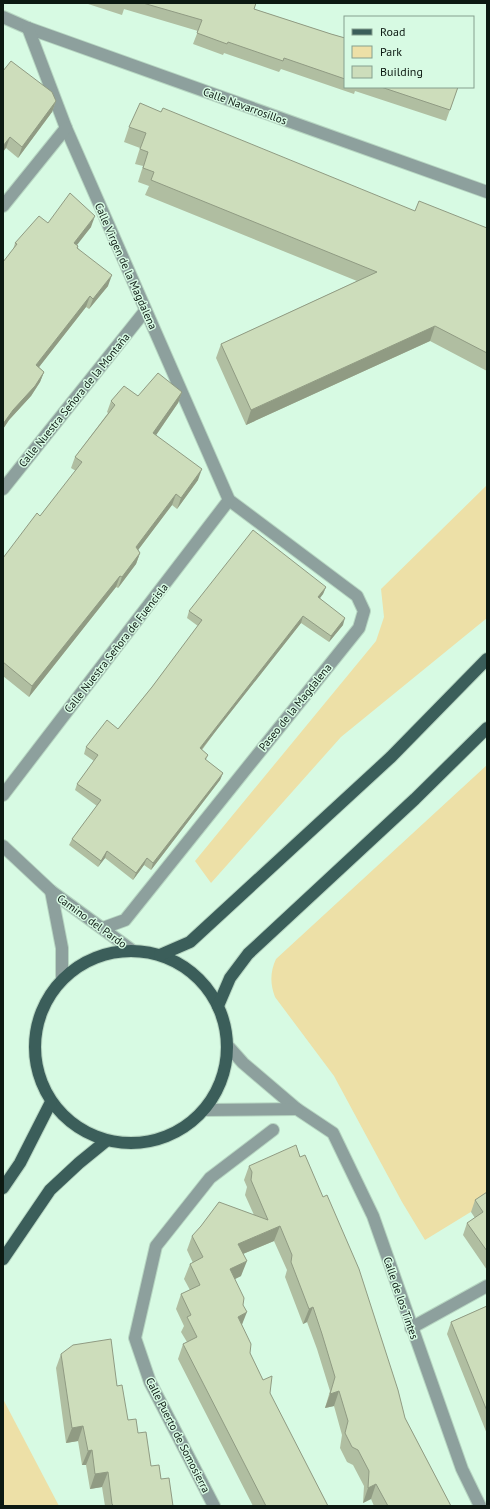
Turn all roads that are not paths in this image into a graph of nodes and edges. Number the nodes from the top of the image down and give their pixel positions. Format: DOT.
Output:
graph roads {
  1 [pos="3,17"];
  2 [pos="28,28"];
  3 [pos="66,128"];
  4 [pos="487,192"];
  5 [pos="3,206"];
  6 [pos="145,311"];
  7 [pos="3,489"];
  8 [pos="229,500"];
  9 [pos="487,660"];
  10 [pos="487,728"];
  11 [pos="3,795"];
  12 [pos="3,846"];
  13 [pos="51,891"];
  14 [pos="103,928"];
  15 [pos="133,951"];
  16 [pos="160,955"];
  17 [pos="62,979"];
  18 [pos="218,1006"];
  19 [pos="227,1045"];
  20 [pos="51,1102"];
  21 [pos="297,1109"];
  22 [pos="205,1110"];
  23 [pos="273,1130"];
  24 [pos="106,1141"];
  25 [pos="3,1188"];
  26 [pos="3,1259"];
  27 [pos="487,1286"];
  28 [pos="411,1328"];
  29 [pos="214,1506"];
  30 [pos="480,1506"];
  1 -- 2 [label="street, Calle Navarrosillos"];
  2 -- 3 [label="street, Calle Virgen de la Magdalena"];
  2 -- 4 [label="street, Calle Navarrosillos"];
  3 -- 5 [label="street"];
  3 -- 6 [label="street, Calle Virgen de la Magdalena"];
  6 -- 7 [label="street, Calle Nuestra Señora de la Montaña"];
  6 -- 8 [label="street, Calle Virgen de la Magdalena"];
  8 -- 11 [label="street, Calle Nuestra Señora de Fuencisla"];
  8 -- 14 [label="street, Paseo de la Magdalena"];
  9 -- 16 [label="main road"];
  10 -- 18 [label="main road"];
  12 -- 13 [label="street, Camino del Pardo"];
  13 -- 14 [label="street, Camino del Pardo"];
  13 -- 17 [label="street, Camino del Pardo"];
  14 -- 15 [label="street, Camino del Pardo"];
  15 -- 16 [label="main road"];
  15 -- 17 [label="main road"];
  16 -- 18 [label="main road"];
  17 -- 20 [label="main road"];
  18 -- 19 [label="main road"];
  19 -- 21 [label="street, Calle de los Tintes"];
  19 -- 22 [label="main road"];
  20 -- 24 [label="main road"];
  20 -- 25 [label="main road"];
  21 -- 22 [label="street"];
  21 -- 28 [label="street, Calle de los Tintes"];
  22 -- 24 [label="main road"];
  23 -- 29 [label="street, Calle Puerto de Somosierra"];
  24 -- 26 [label="main road"];
  27 -- 28 [label="street"];
  28 -- 30 [label="street, Calle de los Tintes"];
}
